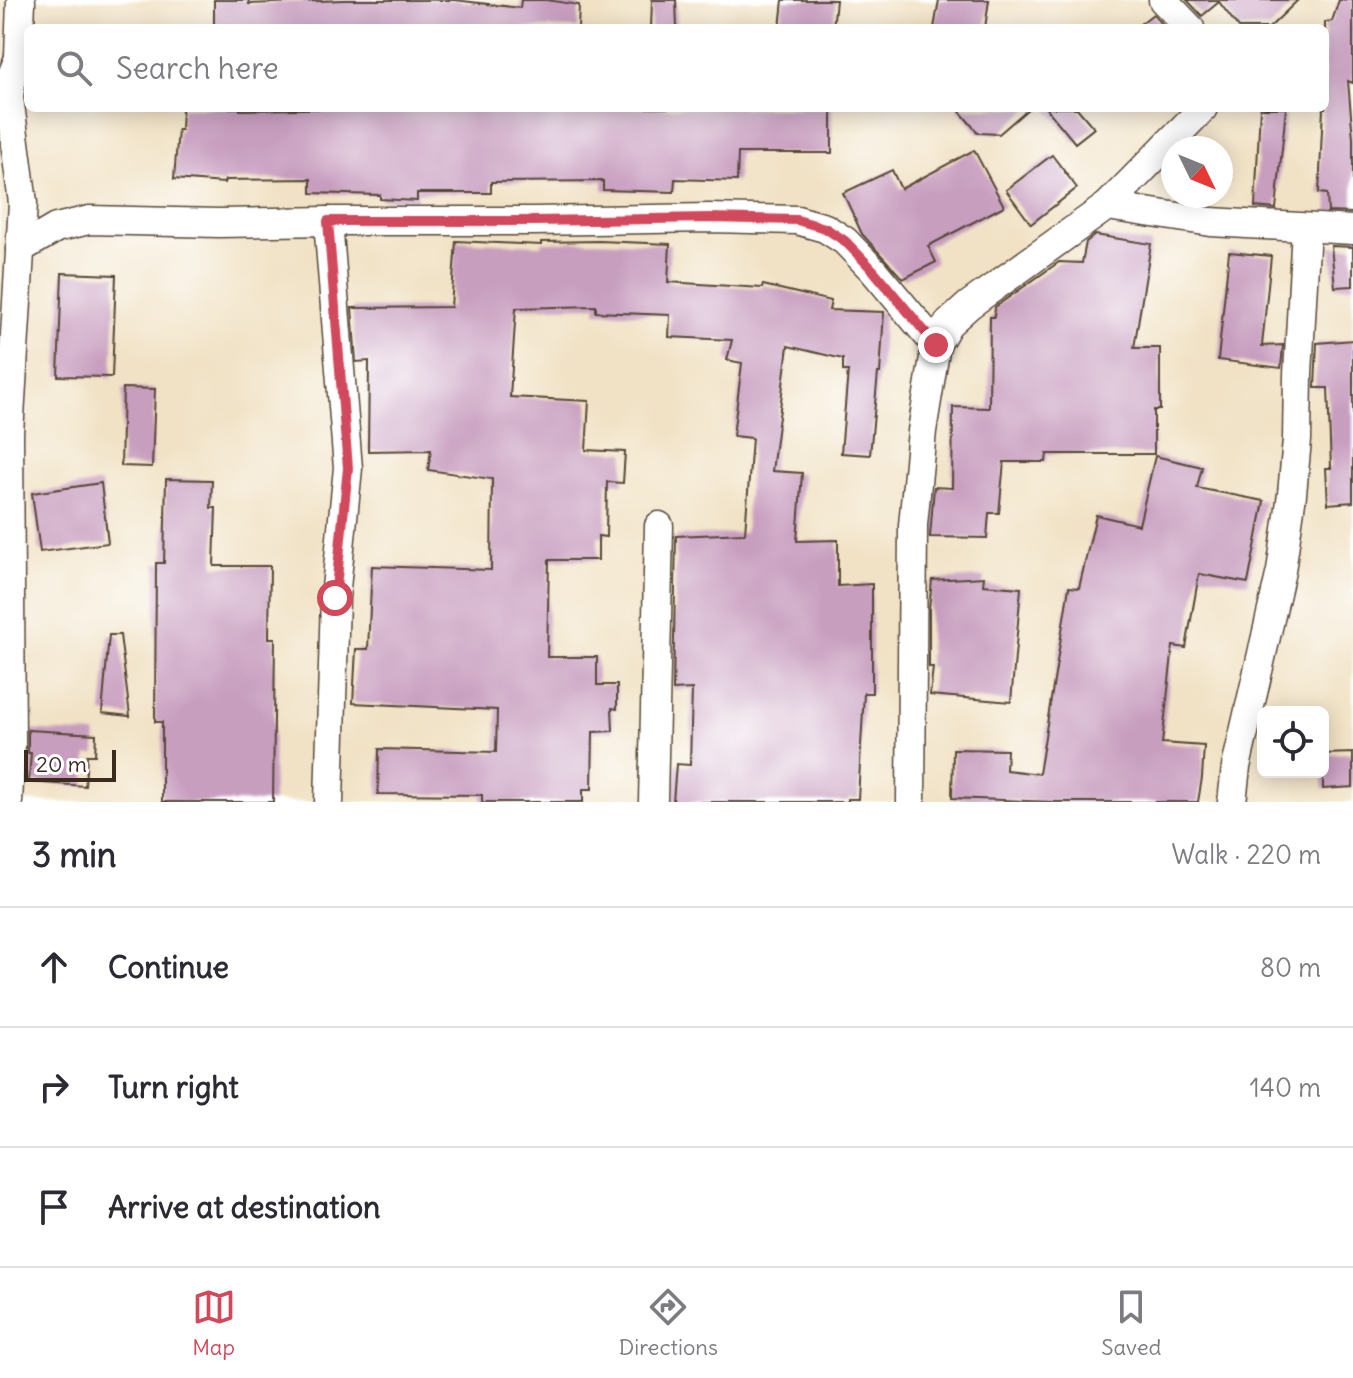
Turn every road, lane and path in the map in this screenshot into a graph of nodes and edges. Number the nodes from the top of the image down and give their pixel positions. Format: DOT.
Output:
graph roads {
  1 [pos="21,0"];
  2 [pos="42,0"];
  3 [pos="1163,0"];
  4 [pos="33,24"];
  5 [pos="1186,24"];
  6 [pos="23,47"];
  7 [pos="1199,112"];
  8 [pos="1107,206"];
  9 [pos="328,221"];
  10 [pos="1306,228"];
  11 [pos="1353,230"];
  12 [pos="20,249"];
  13 [pos="936,345"];
  14 [pos="5,432"];
  15 [pos="659,526"];
  16 [pos="5,743"];
  17 [pos="8,802"];
  18 [pos="329,802"];
  19 [pos="653,802"];
  20 [pos="911,802"];
  21 [pos="1232,802"];
  1 -- 6 [label="street"];
  2 -- 4 [label="street"];
  3 -- 5 [label="street"];
  6 -- 12 [label="street"];
  7 -- 8 [label="street"];
  8 -- 10 [label="street"];
  8 -- 13 [label="street"];
  9 -- 12 [label="street"];
  9 -- 13 [label="street"];
  9 -- 18 [label="street"];
  10 -- 11 [label="street"];
  10 -- 21 [label="street"];
  12 -- 14 [label="street"];
  13 -- 20 [label="street"];
  14 -- 16 [label="street"];
  15 -- 19 [label="street"];
  16 -- 17 [label="street"];
}
